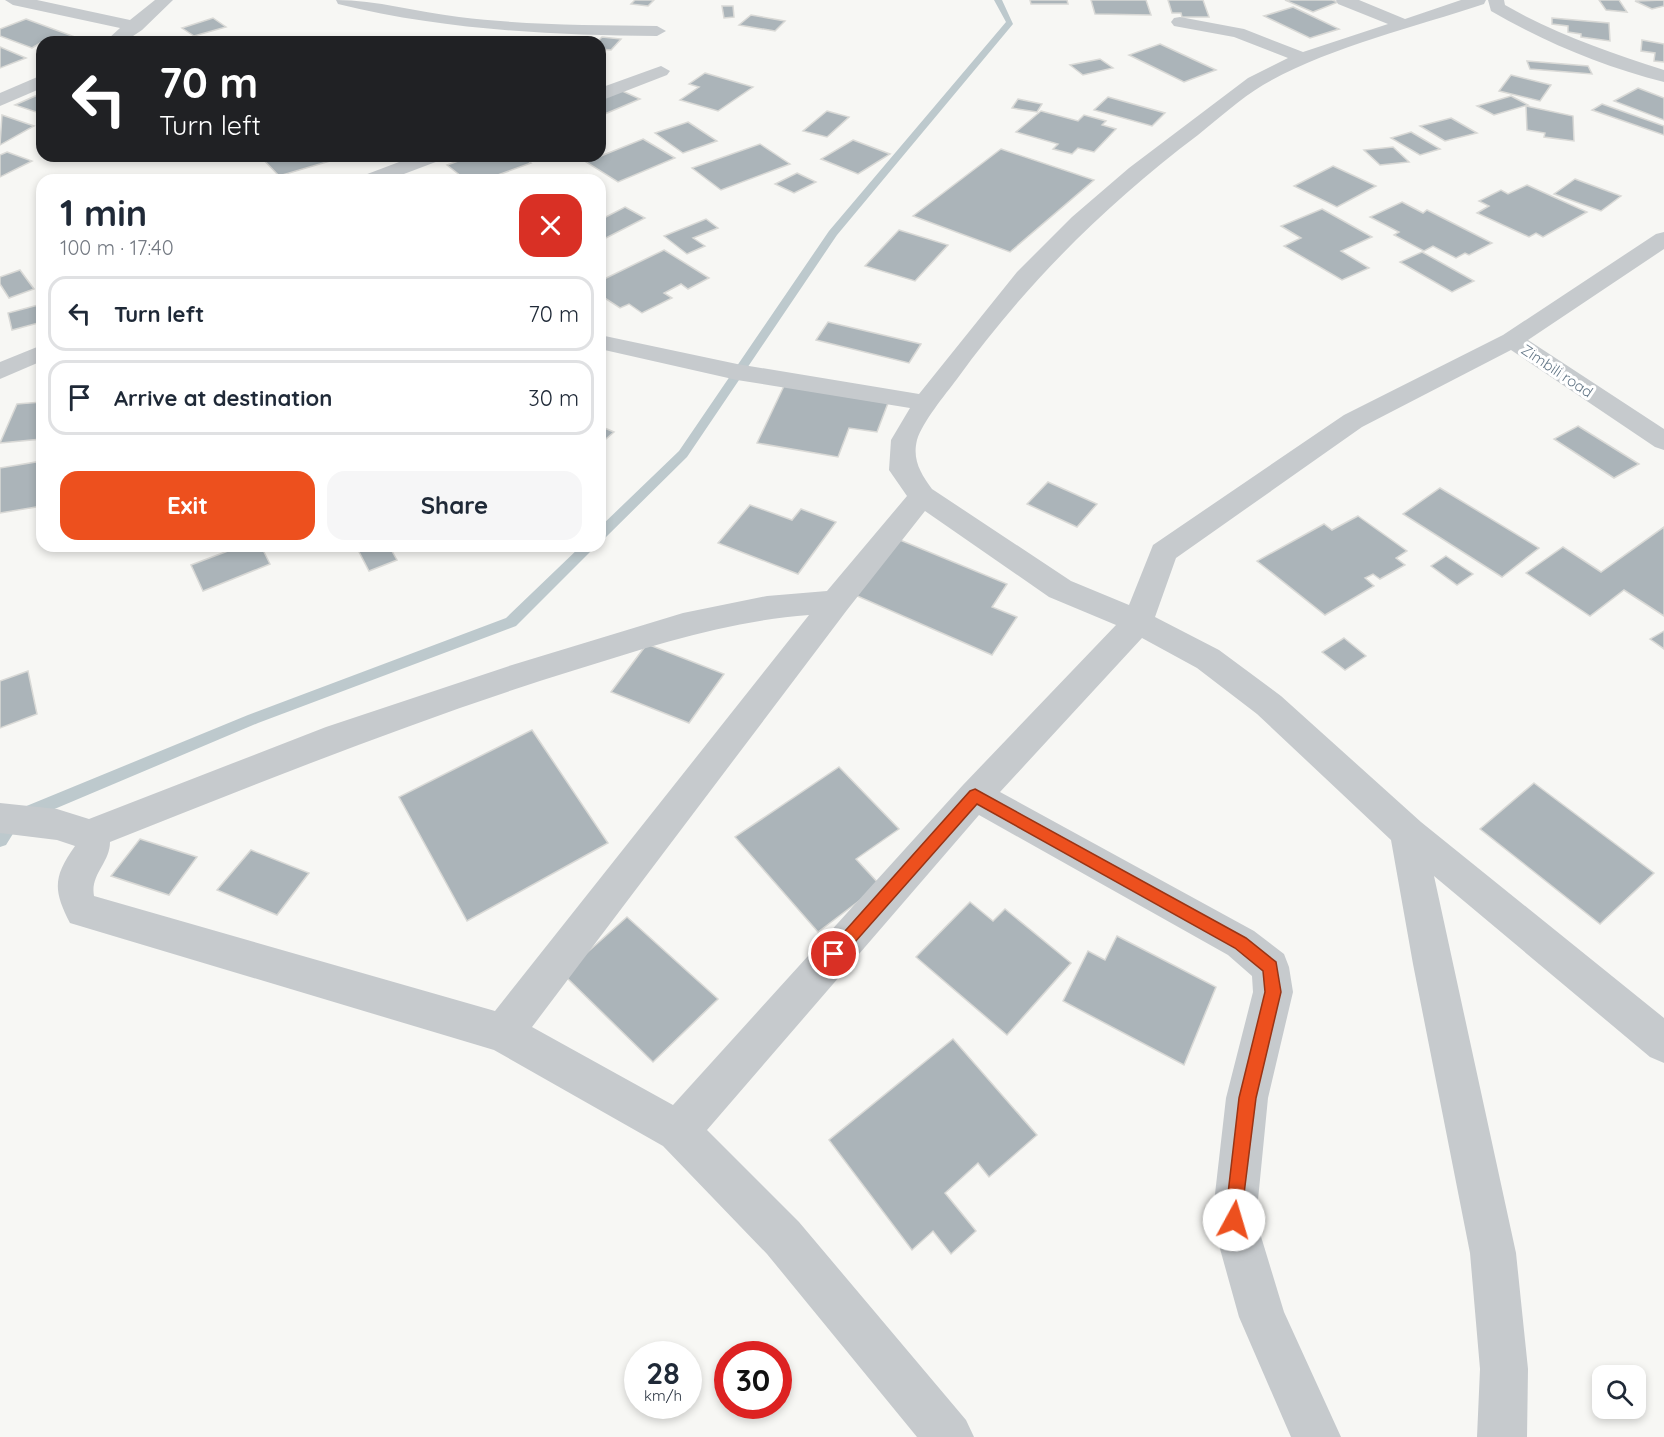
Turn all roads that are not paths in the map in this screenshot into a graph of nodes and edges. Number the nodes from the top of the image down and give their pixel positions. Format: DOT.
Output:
graph roads {
  1 [pos="13,0"];
  2 [pos="165,0"];
  3 [pos="344,0"];
  4 [pos="1344,0"];
  5 [pos="1478,0"];
  6 [pos="1496,0"];
  7 [pos="1180,22"];
  8 [pos="1403,24"];
  9 [pos="136,26"];
  10 [pos="657,31"];
  11 [pos="122,36"];
  12 [pos="1303,58"];
  13 [pos="661,72"];
  14 [pos="1664,76"];
  15 [pos="36,84"];
  16 [pos="606,93"];
  17 [pos="0,100"];
  18 [pos="418,162"];
  19 [pos="385,174"];
  20 [pos="1660,246"];
  21 [pos="1512,340"];
  22 [pos="606,343"];
  23 [pos="36,355"];
  24 [pos="36,369"];
  25 [pos="0,372"];
  26 [pos="926,403"];
  27 [pos="1664,441"];
  28 [pos="922,496"];
  29 [pos="836,602"];
  30 [pos="1138,622"];
  31 [pos="975,795"];
  32 [pos="0,818"];
  33 [pos="1408,833"];
  34 [pos="89,835"];
  35 [pos="502,1033"];
  36 [pos="1664,1043"];
  37 [pos="678,1131"];
  38 [pos="949,1437"];
  39 [pos="1316,1437"];
  40 [pos="1502,1437"];
  1 -- 9 [label="street"];
  2 -- 9 [label="street"];
  3 -- 10 [label="street"];
  4 -- 8 [label="street"];
  5 -- 8 [label="street"];
  6 -- 14 [label="street"];
  7 -- 12 [label="street"];
  8 -- 12 [label="street"];
  9 -- 11 [label="street"];
  12 -- 26 [label="street"];
  13 -- 16 [label="street"];
  15 -- 17 [label="street"];
  18 -- 19 [label="street"];
  20 -- 21 [label="street, Zimbili road"];
  21 -- 27 [label="street, Zimbili road"];
  21 -- 30 [label="street"];
  22 -- 26 [label="street"];
  23 -- 25 [label="street"];
  24 -- 25 [label="street"];
  26 -- 28 [label="street"];
  28 -- 29 [label="street"];
  28 -- 30 [label="street"];
  29 -- 34 [label="street"];
  29 -- 35 [label="street"];
  30 -- 31 [label="street"];
  30 -- 33 [label="street"];
  31 -- 37 [label="street"];
  31 -- 39 [label="street"];
  32 -- 34 [label="street"];
  33 -- 36 [label="street"];
  33 -- 40 [label="street"];
  34 -- 35 [label="street"];
  35 -- 37 [label="street"];
  37 -- 38 [label="street"];
}
